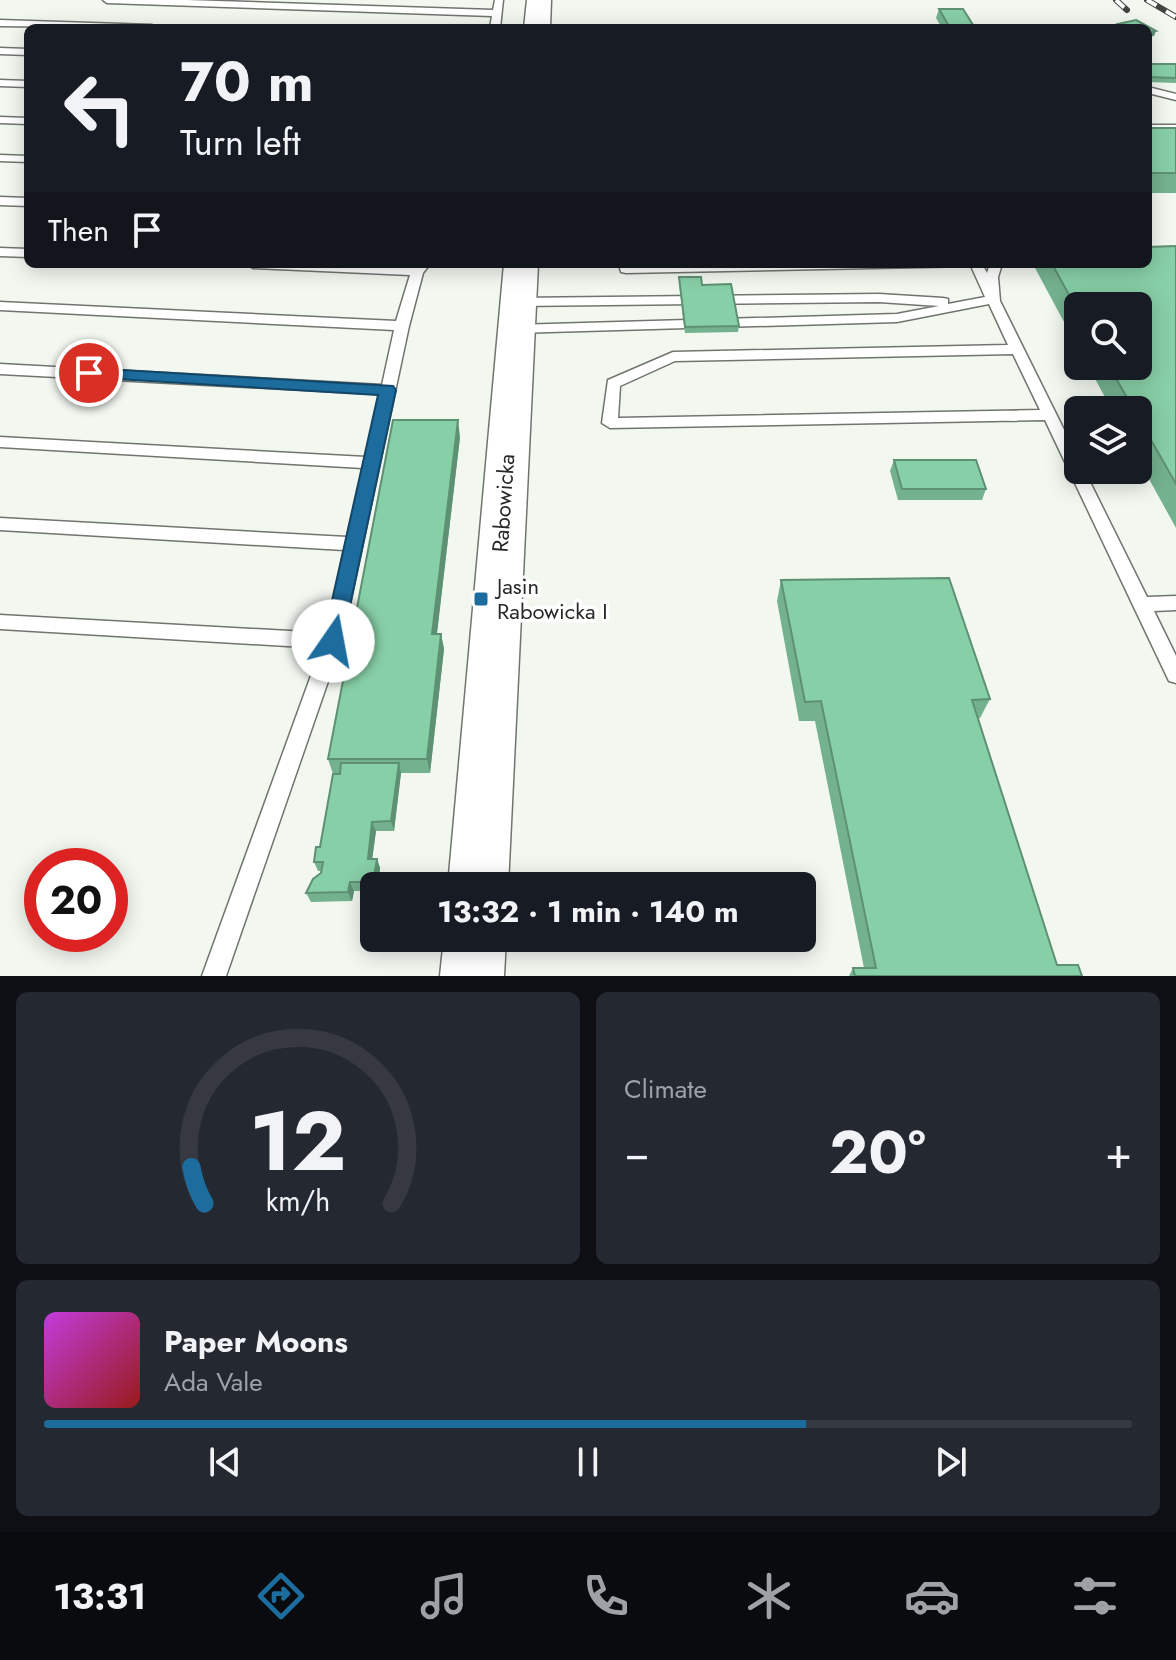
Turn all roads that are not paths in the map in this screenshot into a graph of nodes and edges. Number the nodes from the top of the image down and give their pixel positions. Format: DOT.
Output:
graph roads {
  1 [pos="107,0"];
  2 [pos="499,0"];
  3 [pos="539,0"];
  4 [pos="497,13"];
  5 [pos="0,23"];
  6 [pos="30,24"];
  7 [pos="496,24"];
  8 [pos="537,24"];
  9 [pos="0,51"];
  10 [pos="24,52"];
  11 [pos="0,83"];
  12 [pos="24,84"];
  13 [pos="1152,91"];
  14 [pos="1176,97"];
  15 [pos="0,120"];
  16 [pos="24,121"];
  17 [pos="1152,128"];
  18 [pos="1176,128"];
  19 [pos="0,158"];
  20 [pos="24,159"];
  21 [pos="0,201"];
  22 [pos="24,202"];
  23 [pos="0,252"];
  24 [pos="24,253"];
  25 [pos="421,268"];
  26 [pos="626,268"];
  27 [pos="683,268"];
  28 [pos="978,268"];
  29 [pos="995,268"];
  30 [pos="518,298"];
  31 [pos="995,299"];
  32 [pos="964,304"];
  33 [pos="0,306"];
  34 [pos="402,326"];
  35 [pos="1019,349"];
  36 [pos="0,369"];
  37 [pos="387,390"];
  38 [pos="1051,415"];
  39 [pos="0,442"];
  40 [pos="372,463"];
  41 [pos="0,524"];
  42 [pos="354,544"];
  43 [pos="1176,603"];
  44 [pos="1141,604"];
  45 [pos="0,622"];
  46 [pos="333,641"];
  47 [pos="1176,675"];
  48 [pos="479,872"];
  49 [pos="474,952"];
  50 [pos="214,976"];
  51 [pos="472,976"];
  1 -- 4 [label="lane"];
  2 -- 4 [label="lane"];
  3 -- 8 [label="street"];
  4 -- 7 [label="lane"];
  5 -- 6 [label="lane"];
  9 -- 10 [label="lane"];
  11 -- 12 [label="lane"];
  13 -- 14 [label="lane"];
  15 -- 16 [label="lane"];
  17 -- 18 [label="lane"];
  19 -- 20 [label="lane"];
  21 -- 22 [label="lane"];
  23 -- 24 [label="lane"];
  25 -- 34 [label="lane"];
  26 -- 27 [label="lane"];
  28 -- 31 [label="lane"];
  29 -- 31 [label="lane"];
  30 -- 32 [label="lane"];
  30 -- 32 [label="lane"];
  30 -- 48 [label="street, Rabowicka"];
  31 -- 32 [label="lane"];
  31 -- 35 [label="lane"];
  33 -- 34 [label="lane"];
  34 -- 37 [label="lane"];
  35 -- 38 [label="lane"];
  35 -- 38 [label="lane"];
  36 -- 37 [label="lane"];
  37 -- 40 [label="lane"];
  38 -- 44 [label="lane"];
  39 -- 40 [label="lane"];
  40 -- 42 [label="lane"];
  41 -- 42 [label="lane"];
  42 -- 46 [label="lane"];
  43 -- 44 [label="lane"];
  44 -- 47 [label="lane"];
  45 -- 46 [label="lane"];
  46 -- 50 [label="lane"];
  49 -- 51 [label="street"];
}
